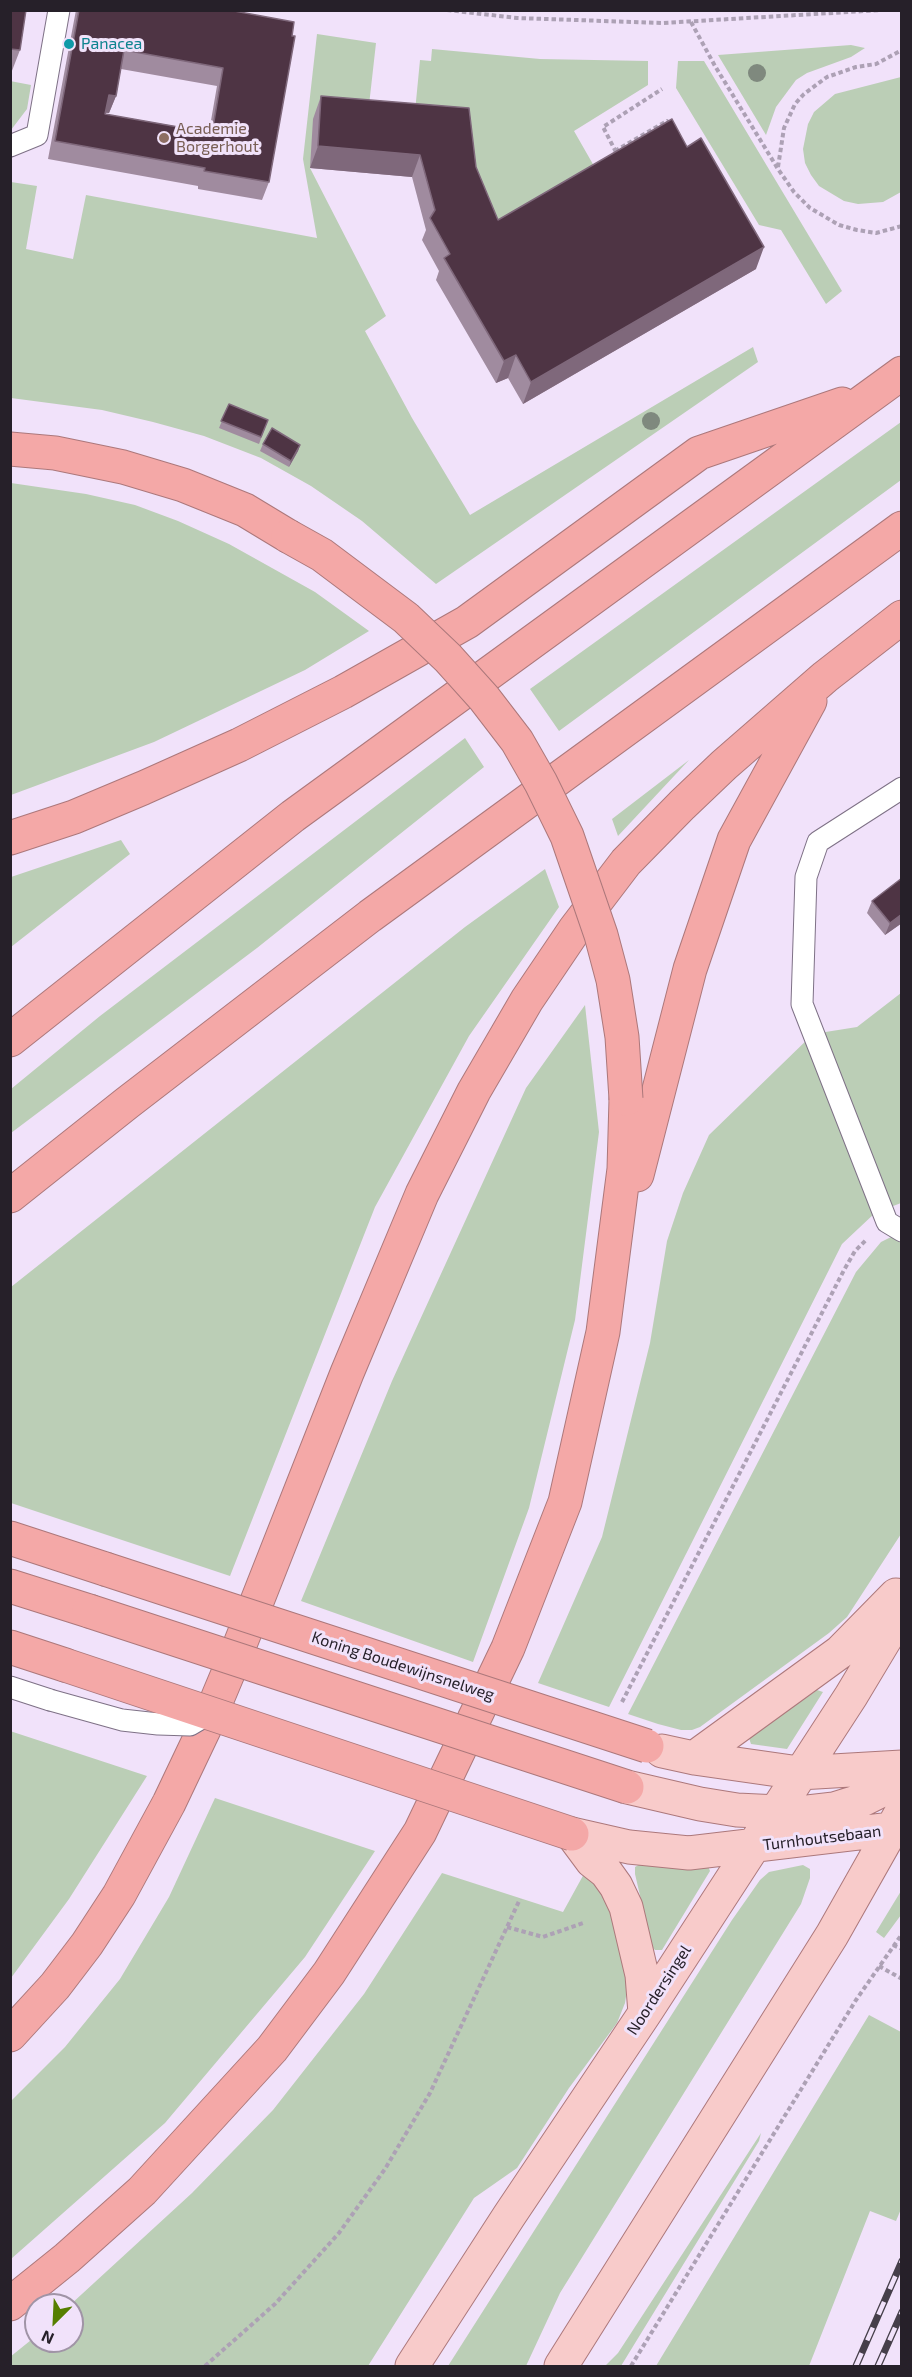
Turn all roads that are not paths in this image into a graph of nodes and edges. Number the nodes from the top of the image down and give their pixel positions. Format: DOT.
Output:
graph roads {
  1 [pos="59,10"];
  2 [pos="10,146"];
  3 [pos="902,373"];
  4 [pos="875,393"];
  5 [pos="10,449"];
  6 [pos="902,528"];
  7 [pos="902,617"];
  8 [pos="821,681"];
  9 [pos="902,788"];
  10 [pos="10,838"];
  11 [pos="10,1040"];
  12 [pos="10,1196"];
  13 [pos="894,1226"];
  14 [pos="610,1287"];
  15 [pos="10,1538"];
  16 [pos="10,1586"];
  17 [pos="902,1589"];
  18 [pos="902,1611"];
  19 [pos="10,1647"];
  20 [pos="10,1687"];
  21 [pos="212,1712"];
  22 [pos="655,1749"];
  23 [pos="694,1758"];
  24 [pos="902,1767"];
  25 [pos="799,1773"];
  26 [pos="902,1780"];
  27 [pos="627,1786"];
  28 [pos="774,1813"];
  29 [pos="897,1820"];
  30 [pos="589,1845"];
  31 [pos="753,1846"];
  32 [pos="645,2013"];
  33 [pos="10,2035"];
  34 [pos="10,2304"];
  35 [pos="412,2367"];
  36 [pos="561,2367"];
  1 -- 2 [label="lane"];
  3 -- 4 [label="highway"];
  4 -- 10 [label="highway"];
  4 -- 11 [label="highway"];
  5 -- 14 [label="highway, bridge"];
  6 -- 12 [label="highway"];
  7 -- 8 [label="highway"];
  8 -- 14 [label="highway"];
  8 -- 33 [label="highway"];
  9 -- 13 [label="lane"];
  14 -- 34 [label="highway"];
  15 -- 22 [label="highway, Koning Boudewijnsnelweg, bridge"];
  16 -- 27 [label="highway, bridge"];
  17 -- 23 [label="main road"];
  18 -- 25 [label="main road, Noordersingel"];
  19 -- 21 [label="highway, bridge"];
  20 -- 21 [label="lane, bridge"];
  21 -- 30 [label="highway, bridge"];
  22 -- 23 [label="main road, Koning Boudewijnsnelweg"];
  23 -- 25 [label="main road, Koning Boudewijnsnelweg"];
  24 -- 25 [label="main road"];
  25 -- 28 [label="main road, Noordersingel"];
  26 -- 28 [label="main road"];
  27 -- 28 [label="main road"];
  28 -- 31 [label="main road, Noordersingel"];
  29 -- 31 [label="main road, Turnhoutsebaan"];
  29 -- 36 [label="main road"];
  30 -- 31 [label="main road"];
  30 -- 32 [label="main road"];
  31 -- 32 [label="main road, Noordersingel"];
  32 -- 35 [label="main road, Noordersingel"];
}
